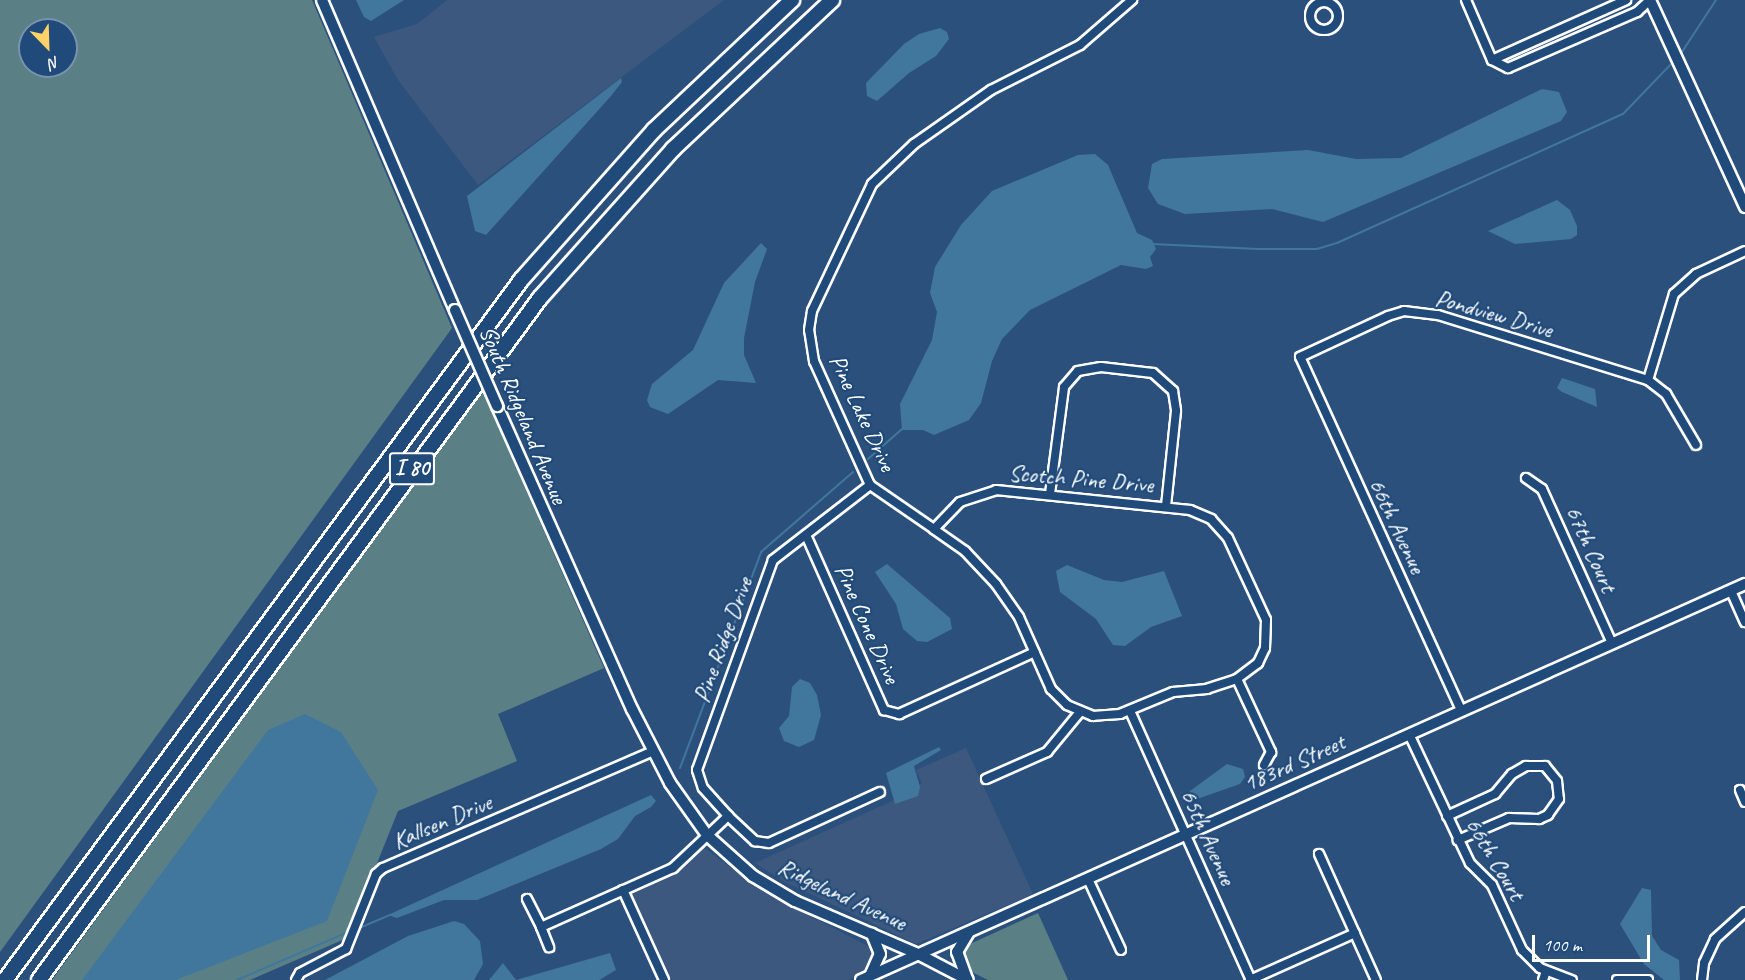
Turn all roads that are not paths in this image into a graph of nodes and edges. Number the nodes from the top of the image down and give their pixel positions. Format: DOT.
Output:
graph roads {
  1 [pos="322,0"];
  2 [pos="792,0"];
  3 [pos="832,0"];
  4 [pos="1132,0"];
  5 [pos="1466,0"];
  6 [pos="1626,0"];
  7 [pos="1650,0"];
  8 [pos="1492,60"];
  9 [pos="1745,207"];
  10 [pos="1745,251"];
  11 [pos="1300,357"];
  12 [pos="1648,380"];
  13 [pos="1696,445"];
  14 [pos="1526,478"];
  15 [pos="870,485"];
  16 [pos="1050,495"];
  17 [pos="1166,506"];
  18 [pos="934,529"];
  19 [pos="806,535"];
  20 [pos="1745,584"];
  21 [pos="1731,591"];
  22 [pos="1745,622"];
  23 [pos="1612,643"];
  24 [pos="1035,652"];
  25 [pos="1237,679"];
  26 [pos="1461,710"];
  27 [pos="1130,711"];
  28 [pos="1080,712"];
  29 [pos="1409,734"];
  30 [pos="654,751"];
  31 [pos="1264,765"];
  32 [pos="986,779"];
  33 [pos="1740,790"];
  34 [pos="880,792"];
  35 [pos="1745,802"];
  36 [pos="728,816"];
  37 [pos="1447,816"];
  38 [pos="707,835"];
  39 [pos="1185,835"];
  40 [pos="1458,840"];
  41 [pos="1319,854"];
  42 [pos="1088,879"];
  43 [pos="623,890"];
  44 [pos="527,899"];
  45 [pos="1745,912"];
  46 [pos="541,927"];
  47 [pos="970,931"];
  48 [pos="1355,933"];
  49 [pos="872,934"];
  50 [pos="549,947"];
  51 [pos="1121,950"];
  52 [pos="918,954"];
  53 [pos="1546,971"];
  54 [pos="866,978"];
  55 [pos="5,980"];
  56 [pos="39,980"];
  57 [pos="296,980"];
  58 [pos="664,980"];
  59 [pos="968,980"];
  60 [pos="1251,980"];
  61 [pos="1376,980"];
  62 [pos="1543,980"];
  63 [pos="1572,980"];
  64 [pos="1617,980"];
  65 [pos="1648,980"];
  66 [pos="1702,980"];
  1 -- 30 [label="street, South Ridgeland Avenue, bridge"];
  2 -- 55 [label="highway, I 80"];
  3 -- 56 [label="highway, I 80"];
  4 -- 15 [label="street, Pine Lake Drive"];
  5 -- 8 [label="street"];
  6 -- 8 [label="street"];
  7 -- 8 [label="street"];
  7 -- 9 [label="street"];
  10 -- 12 [label="street"];
  11 -- 12 [label="street, Pondview Drive"];
  11 -- 26 [label="street, 66th Avenue"];
  12 -- 13 [label="street"];
  14 -- 23 [label="street, 67th Court"];
  15 -- 18 [label="street, Pine Lake Drive"];
  15 -- 19 [label="street, Pine Ridge Drive"];
  16 -- 17 [label="street, Scotch Pine Drive"];
  16 -- 17 [label="street"];
  16 -- 18 [label="street, Scotch Pine Drive"];
  17 -- 25 [label="street, Scotch Pine Drive"];
  18 -- 24 [label="street, Pine Lake Drive"];
  19 -- 24 [label="street, Pine Cone Drive"];
  19 -- 36 [label="street, Pine Ridge Drive"];
  20 -- 21 [label="street, 183rd Street"];
  21 -- 22 [label="street"];
  21 -- 23 [label="street, 183rd Street"];
  23 -- 26 [label="street, 183rd Street"];
  24 -- 28 [label="street, Pine Lake Drive"];
  25 -- 27 [label="street, Pine Lake Drive"];
  25 -- 31 [label="street"];
  26 -- 29 [label="street, 183rd Street"];
  27 -- 28 [label="street, Pine Lake Drive"];
  27 -- 39 [label="street, 65th Avenue"];
  28 -- 32 [label="street"];
  29 -- 37 [label="street, 66th Court"];
  29 -- 39 [label="street, 183rd Street"];
  30 -- 38 [label="street, South Ridgeland Avenue"];
  30 -- 57 [label="street, Kallsen Drive"];
  33 -- 35 [label="street"];
  34 -- 36 [label="street, Pine Ridge Drive"];
  36 -- 38 [label="street"];
  37 -- 40 [label="street, 66th Court"];
  37 -- 40 [label="street"];
  38 -- 43 [label="street"];
  38 -- 49 [label="street, Ridgeland Avenue"];
  39 -- 42 [label="street, 183rd Street"];
  39 -- 60 [label="street, 65th Avenue"];
  40 -- 53 [label="street, 66th Court"];
  41 -- 48 [label="street"];
  42 -- 47 [label="street, 183rd Street"];
  42 -- 51 [label="street"];
  43 -- 46 [label="street"];
  43 -- 58 [label="street"];
  44 -- 46 [label="street"];
  45 -- 66 [label="street"];
  46 -- 50 [label="street"];
  47 -- 52 [label="street, 183rd Street"];
  47 -- 59 [label="street"];
  48 -- 60 [label="street"];
  48 -- 61 [label="street"];
  49 -- 52 [label="street, Ridgeland Avenue"];
  49 -- 54 [label="street"];
  52 -- 54 [label="street, 183rd Street"];
  52 -- 59 [label="street, Ridgeland Avenue"];
  53 -- 62 [label="street"];
  53 -- 63 [label="street, 66th Court"];
  64 -- 65 [label="street"];
}
